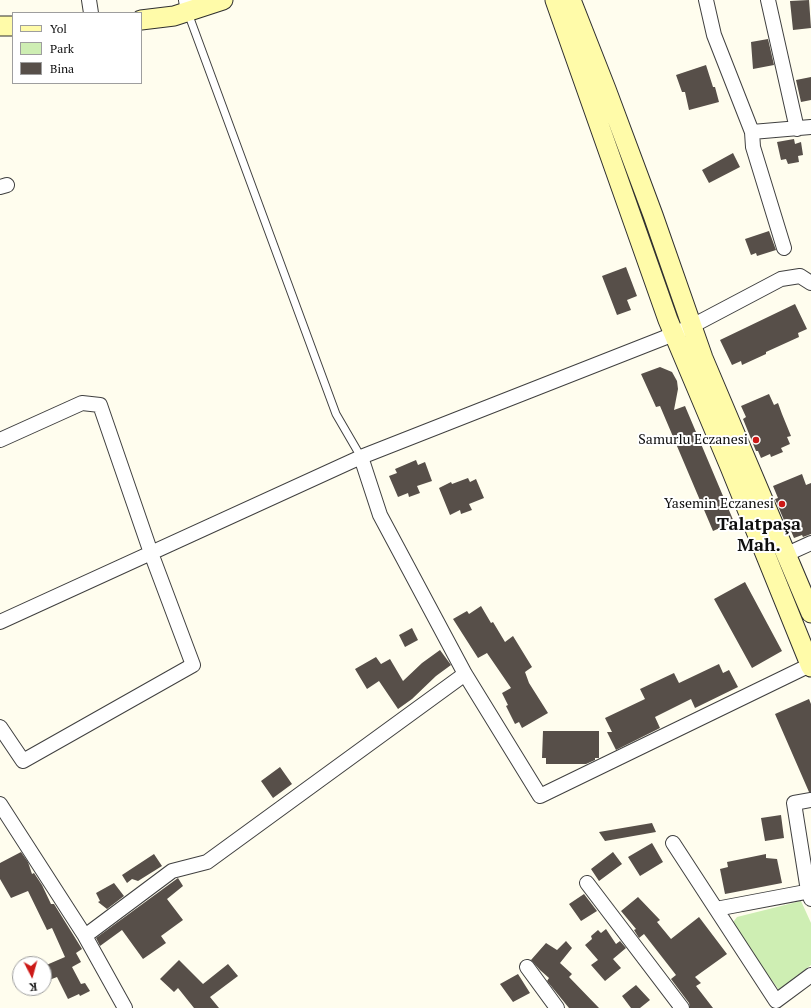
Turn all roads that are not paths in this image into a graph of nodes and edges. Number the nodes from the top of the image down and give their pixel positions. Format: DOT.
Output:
graph roads {
  1 [pos="90,0"];
  2 [pos="223,0"];
  3 [pos="555,0"];
  4 [pos="570,0"];
  5 [pos="706,0"];
  6 [pos="768,0"];
  7 [pos="187,6"];
  8 [pos="91,12"];
  9 [pos="142,20"];
  10 [pos="0,26"];
  11 [pos="12,26"];
  12 [pos="811,126"];
  13 [pos="797,128"];
  14 [pos="752,132"];
  15 [pos="784,248"];
  16 [pos="811,283"];
  17 [pos="692,326"];
  18 [pos="674,334"];
  19 [pos="0,440"];
  20 [pos="361,457"];
  21 [pos="811,543"];
  22 [pos="151,553"];
  23 [pos="787,554"];
  24 [pos="811,614"];
  25 [pos="0,622"];
  26 [pos="811,666"];
  27 [pos="465,674"];
  28 [pos="0,727"];
  29 [pos="811,800"];
  30 [pos="0,804"];
  31 [pos="674,843"];
  32 [pos="587,883"];
  33 [pos="810,894"];
  34 [pos="716,909"];
  35 [pos="85,936"];
  36 [pos="527,967"];
  37 [pos="811,975"];
  38 [pos="125,1008"];
  39 [pos="557,1008"];
  40 [pos="682,1008"];
  1 -- 8 [label="street"];
  2 -- 7 [label="main road"];
  3 -- 18 [label="main road"];
  4 -- 17 [label="main road"];
  5 -- 14 [label="street"];
  6 -- 13 [label="street"];
  7 -- 9 [label="main road"];
  7 -- 20 [label="lane"];
  10 -- 11 [label="main road"];
  12 -- 13 [label="street"];
  13 -- 14 [label="street"];
  14 -- 15 [label="street"];
  16 -- 17 [label="street"];
  17 -- 18 [label="street"];
  17 -- 23 [label="main road"];
  18 -- 20 [label="street"];
  18 -- 26 [label="main road"];
  19 -- 22 [label="street"];
  20 -- 22 [label="street"];
  20 -- 27 [label="street"];
  21 -- 23 [label="street"];
  22 -- 25 [label="street"];
  22 -- 28 [label="street"];
  23 -- 24 [label="main road"];
  26 -- 27 [label="street"];
  27 -- 35 [label="street"];
  29 -- 33 [label="street"];
  30 -- 35 [label="street"];
  31 -- 34 [label="street"];
  32 -- 40 [label="street"];
  33 -- 34 [label="street"];
  34 -- 37 [label="street"];
  35 -- 38 [label="street"];
  36 -- 39 [label="street"];
}
